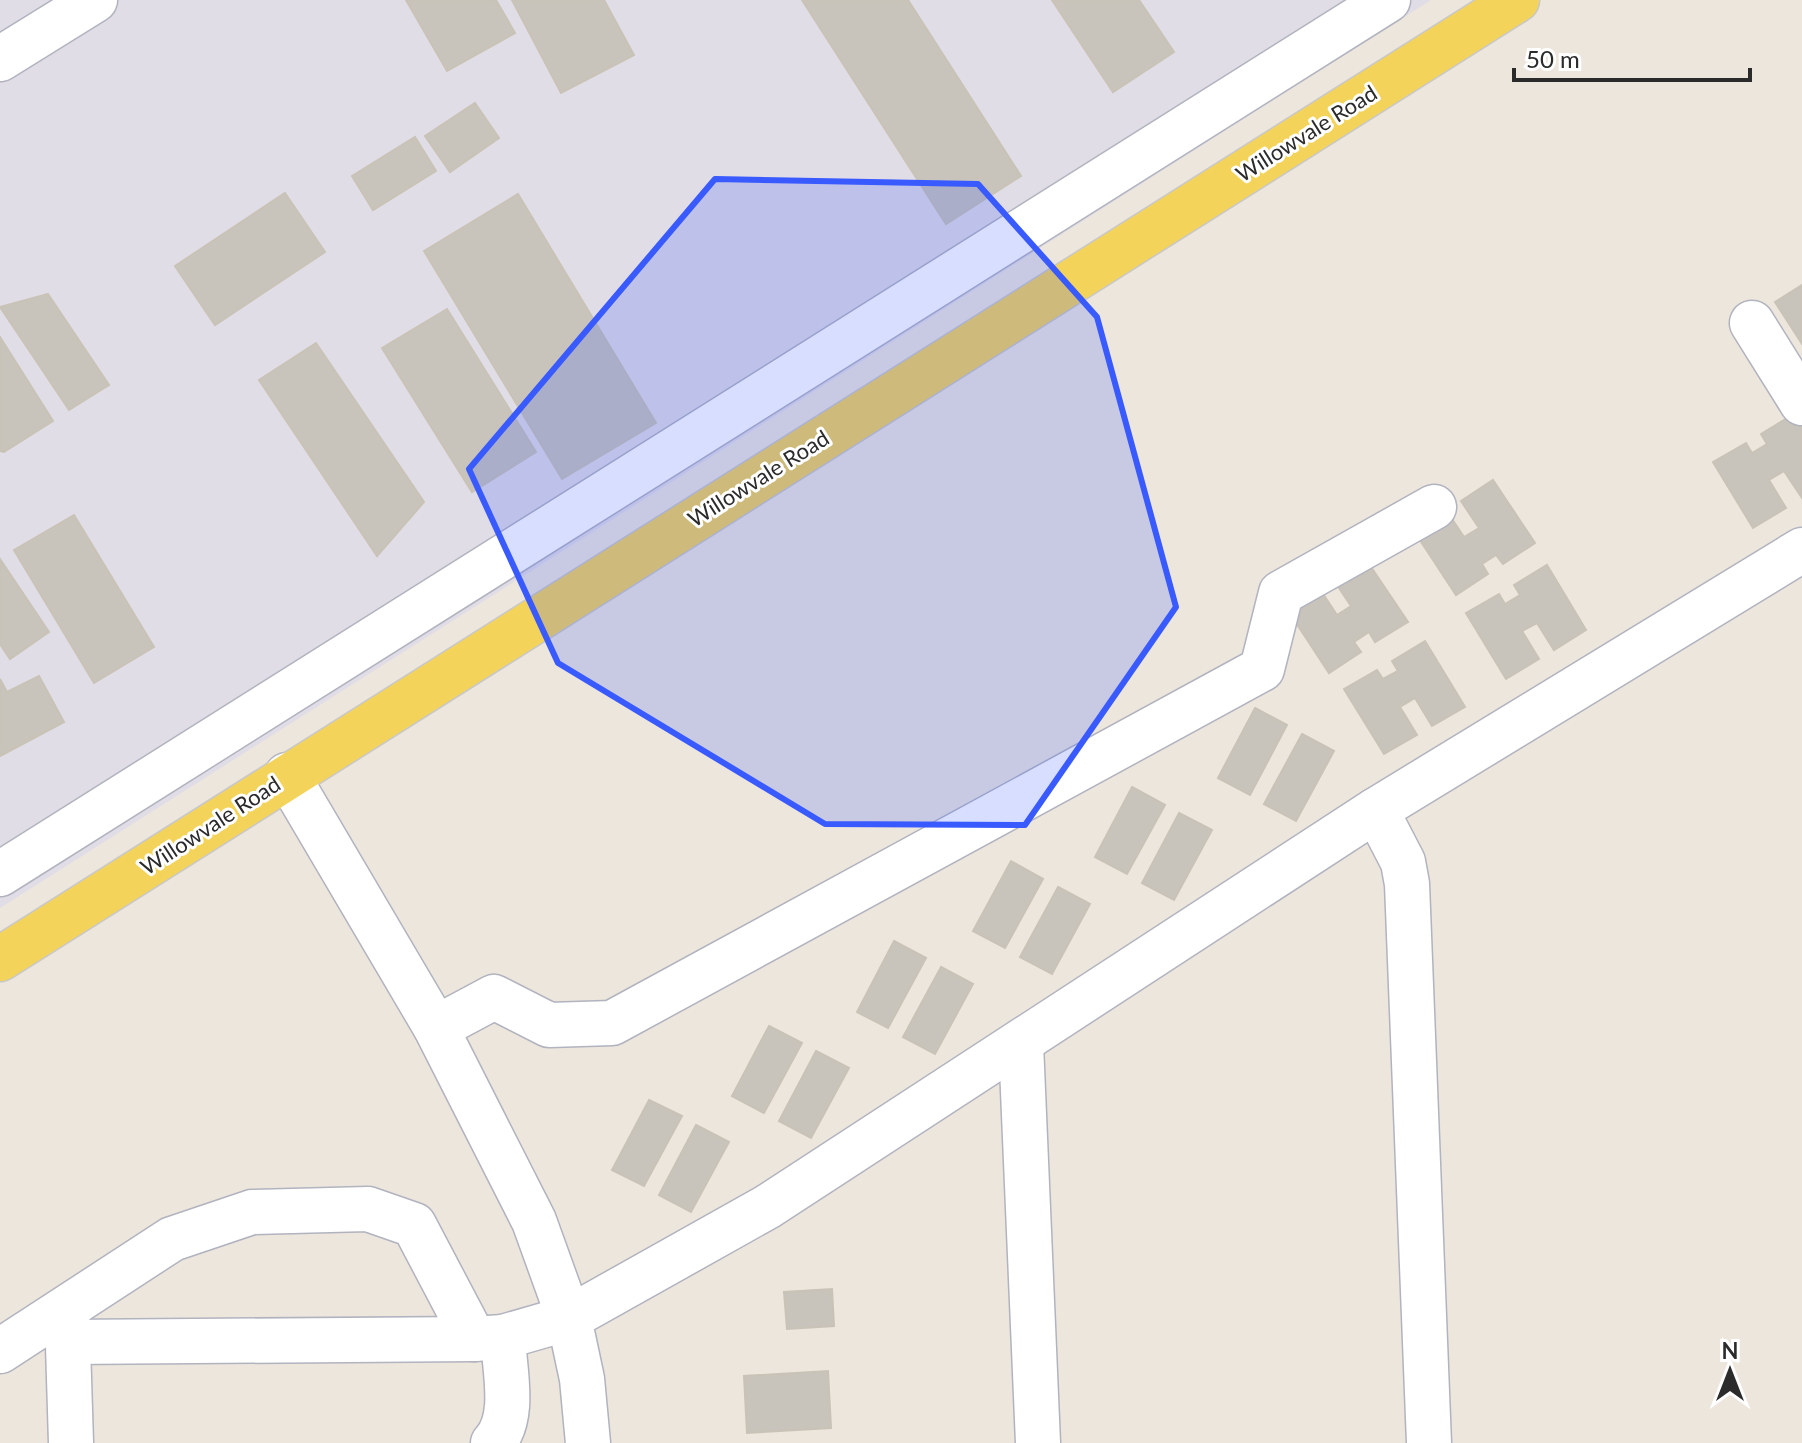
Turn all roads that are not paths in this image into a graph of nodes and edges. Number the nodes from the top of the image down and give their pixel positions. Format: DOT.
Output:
graph roads {
  1 [pos="95,0"];
  2 [pos="1388,0"];
  3 [pos="1517,0"];
  4 [pos="0,59"];
  5 [pos="1752,323"];
  6 [pos="1802,403"];
  7 [pos="1434,507"];
  8 [pos="1802,552"];
  9 [pos="287,775"];
  10 [pos="1376,810"];
  11 [pos="0,874"];
  12 [pos="0,959"];
  13 [pos="436,1028"];
  14 [pos="1021,1044"];
  15 [pos="569,1318"];
  16 [pos="68,1326"];
  17 [pos="488,1338"];
  18 [pos="0,1351"];
  19 [pos="71,1443"];
  20 [pos="493,1443"];
  21 [pos="588,1443"];
  22 [pos="1038,1443"];
  23 [pos="1429,1443"];
  1 -- 4 [label="street"];
  2 -- 11 [label="street"];
  3 -- 9 [label="main road, Willowvale Road"];
  5 -- 6 [label="street"];
  7 -- 13 [label="street"];
  8 -- 10 [label="street"];
  9 -- 12 [label="main road, Willowvale Road"];
  9 -- 13 [label="street"];
  10 -- 14 [label="street"];
  10 -- 23 [label="street"];
  13 -- 15 [label="street"];
  14 -- 15 [label="street"];
  14 -- 22 [label="street"];
  15 -- 17 [label="street"];
  15 -- 21 [label="street"];
  16 -- 17 [label="street"];
  16 -- 17 [label="street"];
  16 -- 18 [label="street"];
  16 -- 19 [label="street"];
  17 -- 20 [label="street"];
}
